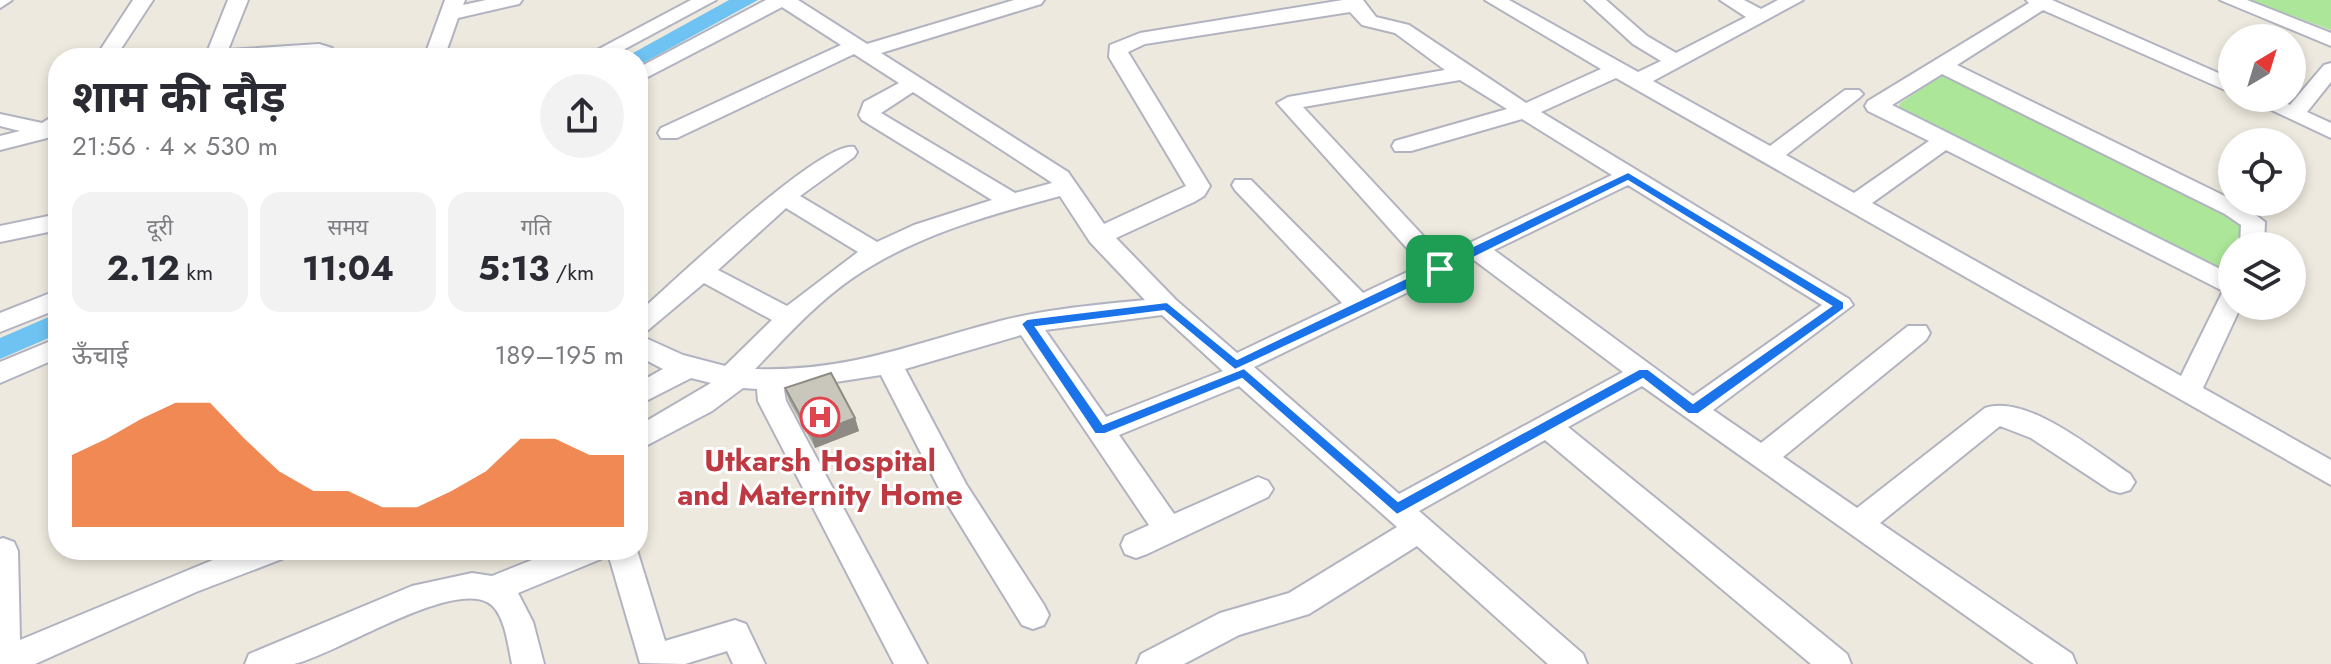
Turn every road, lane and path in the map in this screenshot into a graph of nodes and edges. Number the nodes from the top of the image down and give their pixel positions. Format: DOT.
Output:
graph roads {
  1 [pos="143,0"];
  2 [pos="238,0"];
  3 [pos="512,0"];
  4 [pos="706,0"];
  5 [pos="782,0"];
  6 [pos="1034,0"];
  7 [pos="1495,0"];
  8 [pos="1595,0"];
  9 [pos="1730,0"];
  10 [pos="1793,0"];
  11 [pos="2230,0"];
  12 [pos="2039,1"];
  13 [pos="1354,2"];
  14 [pos="452,7"];
  15 [pos="1761,17"];
  16 [pos="2331,40"];
  17 [pos="112,48"];
  18 [pos="219,48"];
  19 [pos="438,48"];
  20 [pos="612,48"];
  21 [pos="859,49"];
  22 [pos="1676,61"];
  23 [pos="1941,65"];
  24 [pos="2331,69"];
  25 [pos="648,71"];
  26 [pos="1463,73"];
  27 [pos="1627,76"];
  28 [pos="2218,81"];
  29 [pos="914,83"];
  30 [pos="1852,94"];
  31 [pos="1525,111"];
  32 [pos="2289,112"];
  33 [pos="2294,114"];
  34 [pos="0,120"];
  35 [pos="48,127"];
  36 [pos="48,130"];
  37 [pos="2331,131"];
  38 [pos="669,133"];
  39 [pos="1944,141"];
  40 [pos="0,143"];
  41 [pos="1403,146"];
  42 [pos="846,152"];
  43 [pos="1771,156"];
  44 [pos="1628,176"];
  45 [pos="1243,185"];
  46 [pos="1066,187"];
  47 [pos="785,197"];
  48 [pos="1012,202"];
  49 [pos="1855,204"];
  50 [pos="48,224"];
  51 [pos="2253,232"];
  52 [pos="0,234"];
  53 [pos="1098,236"];
  54 [pos="1478,251"];
  55 [pos="876,252"];
  56 [pos="1440,269"];
  57 [pos="703,272"];
  58 [pos="2218,278"];
  59 [pos="48,303"];
  60 [pos="1167,306"];
  61 [pos="1361,307"];
  62 [pos="789,318"];
  63 [pos="648,319"];
  64 [pos="2221,320"];
  65 [pos="0,323"];
  66 [pos="1027,324"];
  67 [pos="1917,333"];
  68 [pos="648,349"];
  69 [pos="48,351"];
  70 [pos="889,363"];
  71 [pos="690,366"];
  72 [pos="1240,369"];
  73 [pos="0,373"];
  74 [pos="1643,373"];
  75 [pos="734,377"];
  76 [pos="769,382"];
  77 [pos="648,389"];
  78 [pos="2187,393"];
  79 [pos="1693,410"];
  80 [pos="1546,425"];
  81 [pos="1100,431"];
  82 [pos="648,434"];
  83 [pos="1762,458"];
  84 [pos="2331,474"];
  85 [pos="2120,482"];
  86 [pos="1258,489"];
  87 [pos="1408,519"];
  88 [pos="1857,525"];
  89 [pos="1169,530"];
  90 [pos="1136,545"];
  91 [pos="3,551"];
  92 [pos="565,560"];
  93 [pos="625,560"];
  94 [pos="204,563"];
  95 [pos="493,589"];
  96 [pos="1033,615"];
  97 [pos="13,661"];
  98 [pos="261,664"];
  99 [pos="528,664"];
  100 [pos="749,664"];
  101 [pos="911,664"];
  102 [pos="1153,664"];
  103 [pos="1571,664"];
  104 [pos="1835,664"];
  105 [pos="2060,664"];
  1 -- 17 [label="street"];
  2 -- 18 [label="street"];
  3 -- 14 [label="street"];
  4 -- 20 [label="street"];
  5 -- 21 [label="street"];
  5 -- 25 [label="street"];
  6 -- 21 [label="street"];
  7 -- 27 [label="street"];
  8 -- 22 [label="street"];
  9 -- 15 [label="street"];
  10 -- 15 [label="street"];
  11 -- 16 [label="street"];
  12 -- 23 [label="street"];
  12 -- 28 [label="street"];
  13 -- 26 [label="street"];
  13 -- 53 [label="street"];
  14 -- 19 [label="street"];
  15 -- 22 [label="street"];
  21 -- 29 [label="street"];
  21 -- 38 [label="street"];
  22 -- 27 [label="street"];
  23 -- 39 [label="street"];
  23 -- 51 [label="street"];
  24 -- 33 [label="street"];
  26 -- 31 [label="street"];
  26 -- 56 [label="street"];
  27 -- 31 [label="street"];
  27 -- 43 [label="street"];
  29 -- 46 [label="street"];
  29 -- 48 [label="street"];
  30 -- 43 [label="street"];
  31 -- 41 [label="street"];
  31 -- 44 [label="street"];
  32 -- 33 [label="street"];
  33 -- 37 [label="street"];
  34 -- 35 [label="street"];
  36 -- 40 [label="street"];
  39 -- 49 [label="street"];
  39 -- 58 [label="street"];
  42 -- 47 [label="street"];
  43 -- 49 [label="street"];
  44 -- 54 [label="street"];
  44 -- 79 [label="street"];
  45 -- 61 [label="street"];
  46 -- 48 [label="street"];
  46 -- 53 [label="street"];
  47 -- 55 [label="street"];
  47 -- 57 [label="street"];
  48 -- 55 [label="street"];
  49 -- 78 [label="street"];
  50 -- 52 [label="street"];
  53 -- 60 [label="street"];
  54 -- 56 [label="street"];
  54 -- 74 [label="street"];
  55 -- 62 [label="street"];
  56 -- 61 [label="street"];
  57 -- 62 [label="street"];
  57 -- 63 [label="street"];
  59 -- 65 [label="street"];
  60 -- 66 [label="street"];
  60 -- 72 [label="street"];
  61 -- 72 [label="street"];
  62 -- 75 [label="street"];
  64 -- 78 [label="street"];
  66 -- 70 [label="street"];
  66 -- 81 [label="street"];
  67 -- 83 [label="street"];
  68 -- 71 [label="street"];
  69 -- 73 [label="street"];
  70 -- 76 [label="street"];
  70 -- 96 [label="street"];
  71 -- 75 [label="street"];
  71 -- 77 [label="street"];
  72 -- 81 [label="street"];
  72 -- 87 [label="street"];
  74 -- 79 [label="street"];
  74 -- 80 [label="street"];
  75 -- 76 [label="street"];
  75 -- 82 [label="street"];
  76 -- 101 [label="street"];
  78 -- 84 [label="street"];
  79 -- 83 [label="street"];
  80 -- 87 [label="street"];
  80 -- 104 [label="street"];
  81 -- 89 [label="street"];
  83 -- 88 [label="street"];
  85 -- 88 [label="street"];
  86 -- 89 [label="street"];
  87 -- 102 [label="street"];
  87 -- 103 [label="street"];
  88 -- 105 [label="street"];
  89 -- 90 [label="street"];
  91 -- 97 [label="street"];
  92 -- 95 [label="street"];
  93 -- 100 [label="street"];
  94 -- 97 [label="street"];
  95 -- 98 [label="street"];
  95 -- 99 [label="street"];
}
